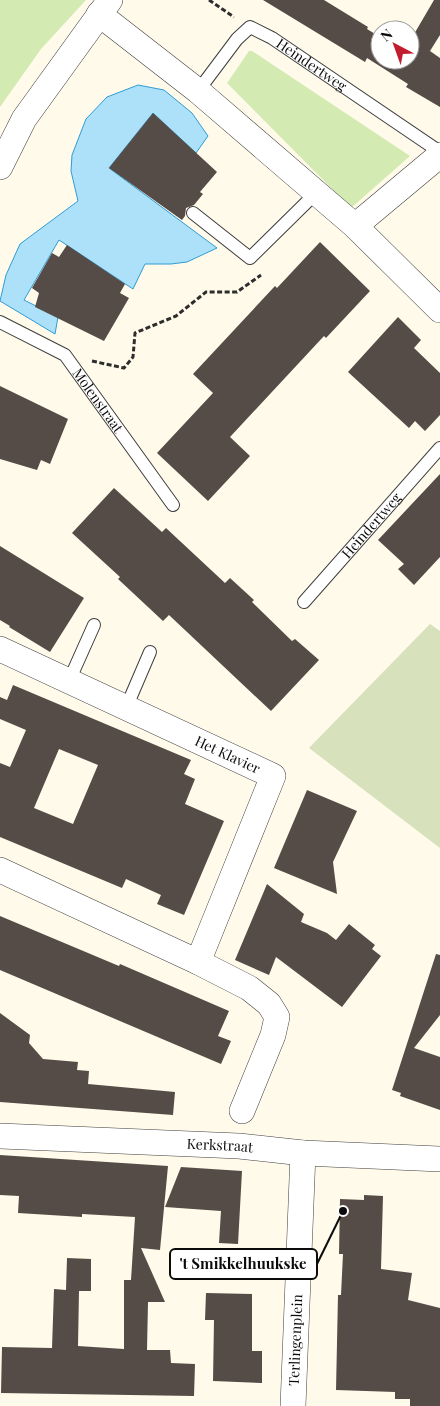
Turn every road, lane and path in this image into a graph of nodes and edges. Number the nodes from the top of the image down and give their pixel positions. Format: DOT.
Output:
graph roads {
  1 [pos="209,0"];
  2 [pos="105,7"];
  3 [pos="250,27"];
  4 [pos="198,91"];
  5 [pos="440,154"];
  6 [pos="0,167"];
  7 [pos="316,193"];
  8 [pos="193,213"];
  9 [pos="355,226"];
  10 [pos="270,239"];
  11 [pos="440,310"];
  12 [pos="0,322"];
  13 [pos="65,355"];
  14 [pos="440,448"];
  15 [pos="173,505"];
  16 [pos="304,602"];
  17 [pos="94,625"];
  18 [pos="0,649"];
  19 [pos="150,652"];
  20 [pos="69,681"];
  21 [pos="126,708"];
  22 [pos="0,870"];
  23 [pos="198,962"];
  24 [pos="242,1111"];
  25 [pos="0,1136"];
  26 [pos="303,1153"];
  27 [pos="440,1159"];
  28 [pos="293,1406"];
  1 -- 3 [label="path"];
  2 -- 4 [label="street"];
  2 -- 6 [label="street"];
  3 -- 4 [label="lane"];
  3 -- 5 [label="lane, Heindertweg"];
  4 -- 7 [label="street"];
  5 -- 9 [label="street, Heindertweg"];
  7 -- 9 [label="street"];
  7 -- 10 [label="lane"];
  8 -- 10 [label="lane"];
  9 -- 11 [label="street"];
  10 -- 13 [label="path"];
  12 -- 13 [label="lane, Molenstraat"];
  13 -- 15 [label="lane, Molenstraat"];
  14 -- 16 [label="lane, Heindertweg"];
  17 -- 20 [label="lane"];
  18 -- 20 [label="street, Het Klavier"];
  19 -- 21 [label="lane"];
  20 -- 21 [label="street, Het Klavier"];
  21 -- 23 [label="street, Het Klavier"];
  22 -- 23 [label="street"];
  23 -- 24 [label="street"];
  25 -- 26 [label="street, Kerkstraat"];
  26 -- 27 [label="street, Kerkstraat"];
  26 -- 28 [label="street, Terlingenplein"];
}
